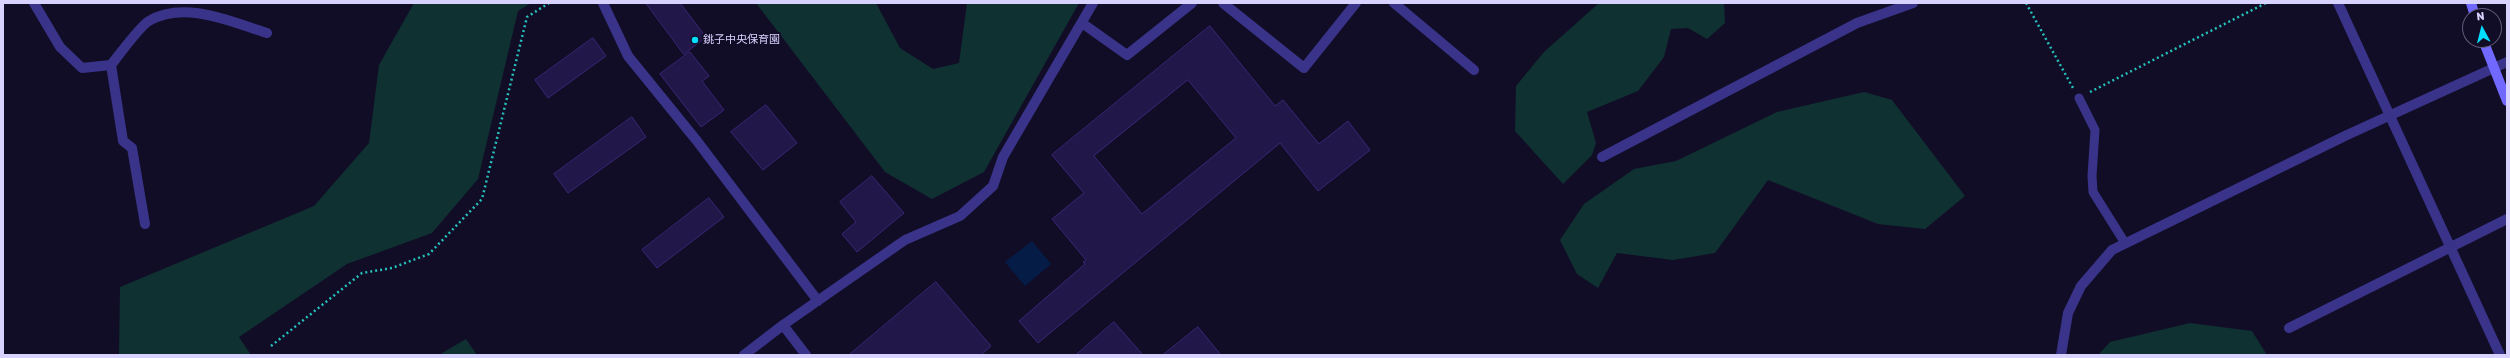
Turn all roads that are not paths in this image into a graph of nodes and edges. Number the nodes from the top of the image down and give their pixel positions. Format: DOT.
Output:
graph roads {
  1 [pos="34,3"];
  2 [pos="603,3"];
  3 [pos="1093,3"];
  4 [pos="1192,3"];
  5 [pos="1223,3"];
  6 [pos="1356,3"];
  7 [pos="1394,3"];
  8 [pos="1913,3"];
  9 [pos="2338,3"];
  10 [pos="1082,23"];
  11 [pos="267,33"];
  12 [pos="2486,48"];
  13 [pos="2507,62"];
  14 [pos="111,65"];
  15 [pos="2493,69"];
  16 [pos="1474,70"];
  17 [pos="2079,98"];
  18 [pos="2507,101"];
  19 [pos="2390,115"];
  20 [pos="1602,157"];
  21 [pos="2507,219"];
  22 [pos="145,224"];
  23 [pos="2125,243"];
  24 [pos="2451,247"];
  25 [pos="818,301"];
  26 [pos="783,325"];
  27 [pos="2289,328"];
  28 [pos="744,355"];
  29 [pos="806,355"];
  30 [pos="2061,355"];
  31 [pos="2500,355"];
  1 -- 14 [label="street"];
  2 -- 25 [label="street"];
  3 -- 10 [label="street"];
  4 -- 10 [label="street"];
  5 -- 6 [label="street"];
  7 -- 16 [label="street"];
  8 -- 20 [label="street"];
  9 -- 19 [label="street"];
  10 -- 25 [label="street"];
  11 -- 14 [label="street"];
  12 -- 15 [label="street"];
  13 -- 15 [label="street"];
  14 -- 22 [label="street"];
  15 -- 18 [label="street"];
  15 -- 19 [label="street"];
  17 -- 23 [label="lane"];
  19 -- 23 [label="street"];
  19 -- 24 [label="street"];
  21 -- 24 [label="street"];
  23 -- 30 [label="street"];
  24 -- 27 [label="street"];
  24 -- 31 [label="street"];
  25 -- 26 [label="street"];
  26 -- 28 [label="street"];
  26 -- 29 [label="street"];
}
